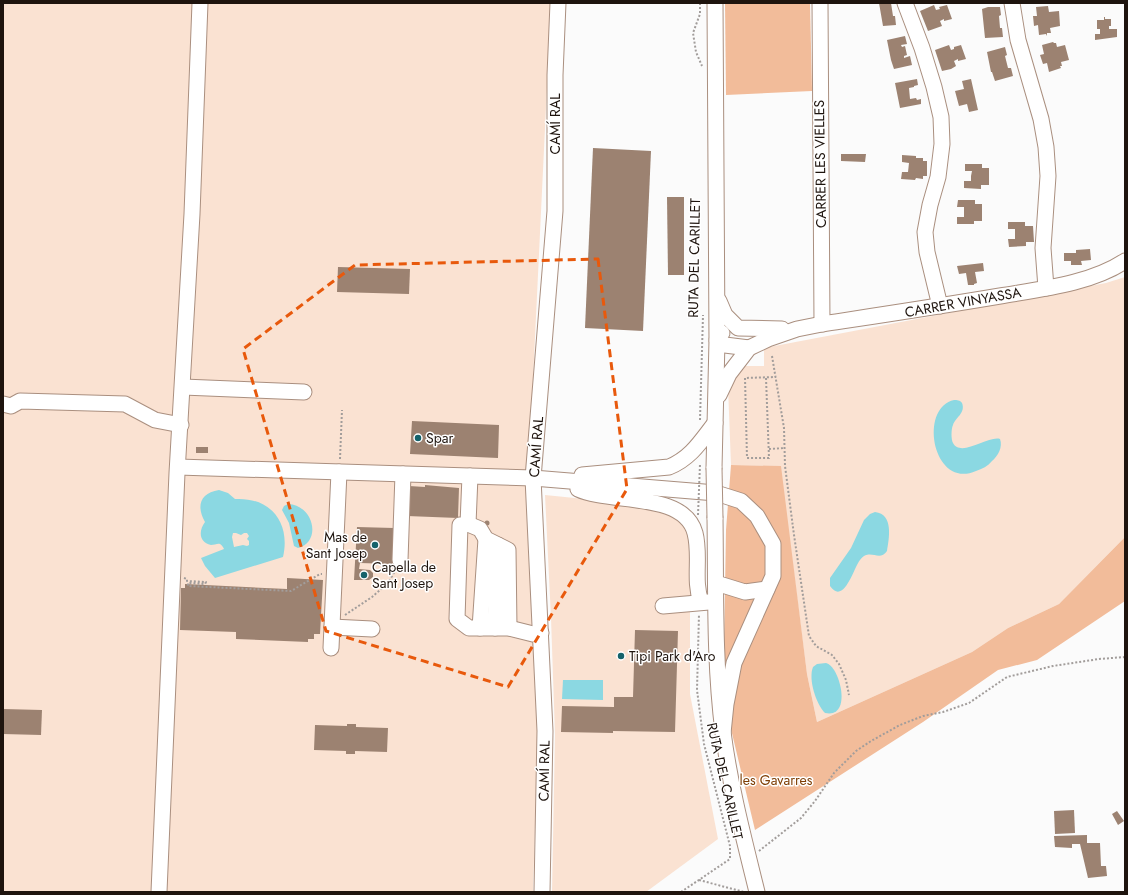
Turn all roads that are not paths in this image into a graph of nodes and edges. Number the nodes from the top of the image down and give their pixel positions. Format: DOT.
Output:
graph roads {
  1 [pos="200,3"];
  2 [pos="558,3"];
  3 [pos="715,3"];
  4 [pos="820,3"];
  5 [pos="904,3"];
  6 [pos="1012,3"];
  7 [pos="1125,261"];
  8 [pos="1046,288"];
  9 [pos="717,297"];
  10 [pos="940,306"];
  11 [pos="822,324"];
  12 [pos="738,328"];
  13 [pos="797,329"];
  14 [pos="717,340"];
  15 [pos="748,348"];
  16 [pos="183,387"];
  17 [pos="304,392"];
  18 [pos="716,401"];
  19 [pos="3,404"];
  20 [pos="715,423"];
  21 [pos="181,425"];
  22 [pos="178,467"];
  23 [pos="339,472"];
  24 [pos="403,474"];
  25 [pos="470,476"];
  26 [pos="530,478"];
  27 [pos="561,480"];
  28 [pos="468,524"];
  29 [pos="492,542"];
  30 [pos="400,560"];
  31 [pos="716,583"];
  32 [pos="767,589"];
  33 [pos="701,602"];
  34 [pos="716,602"];
  35 [pos="663,606"];
  36 [pos="332,624"];
  37 [pos="495,628"];
  38 [pos="372,629"];
  39 [pos="541,633"];
  40 [pos="331,648"];
  41 [pos="723,733"];
  42 [pos="159,892"];
  43 [pos="542,892"];
  44 [pos="757,892"];
  1 -- 16 [label="street"];
  2 -- 26 [label="street, CAMÍ RAL"];
  3 -- 9 [label="street"];
  4 -- 11 [label="street, CARRER LES VIELLES"];
  5 -- 10 [label="street"];
  6 -- 8 [label="street"];
  7 -- 8 [label="street, CARRER VINYASSA"];
  8 -- 10 [label="street, CARRER VINYASSA"];
  9 -- 12 [label="street"];
  9 -- 14 [label="street"];
  10 -- 11 [label="street, CARRER VINYASSA"];
  11 -- 13 [label="street, CARRER VINYASSA"];
  12 -- 13 [label="street"];
  12 -- 14 [label="street"];
  13 -- 15 [label="street"];
  14 -- 15 [label="street"];
  14 -- 18 [label="street"];
  15 -- 18 [label="street"];
  16 -- 17 [label="street"];
  16 -- 21 [label="street"];
  18 -- 20 [label="street"];
  19 -- 21 [label="street"];
  20 -- 27 [label="street"];
  20 -- 31 [label="street, bridge"];
  21 -- 22 [label="street"];
  22 -- 23 [label="street"];
  22 -- 42 [label="street"];
  23 -- 24 [label="street"];
  23 -- 36 [label="street"];
  24 -- 25 [label="street"];
  24 -- 30 [label="street"];
  25 -- 26 [label="street"];
  25 -- 28 [label="street"];
  26 -- 27 [label="street"];
  26 -- 39 [label="street, CAMÍ RAL"];
  27 -- 32 [label="street"];
  27 -- 33 [label="street"];
  28 -- 29 [label="street"];
  28 -- 37 [label="street"];
  29 -- 37 [label="street"];
  29 -- 37 [label="street"];
  31 -- 32 [label="street"];
  31 -- 34 [label="street"];
  32 -- 41 [label="street"];
  33 -- 34 [label="street"];
  33 -- 35 [label="street"];
  34 -- 41 [label="street"];
  36 -- 38 [label="street"];
  36 -- 40 [label="street"];
  37 -- 39 [label="street"];
  39 -- 43 [label="street, CAMÍ RAL"];
  41 -- 44 [label="street"];
}
